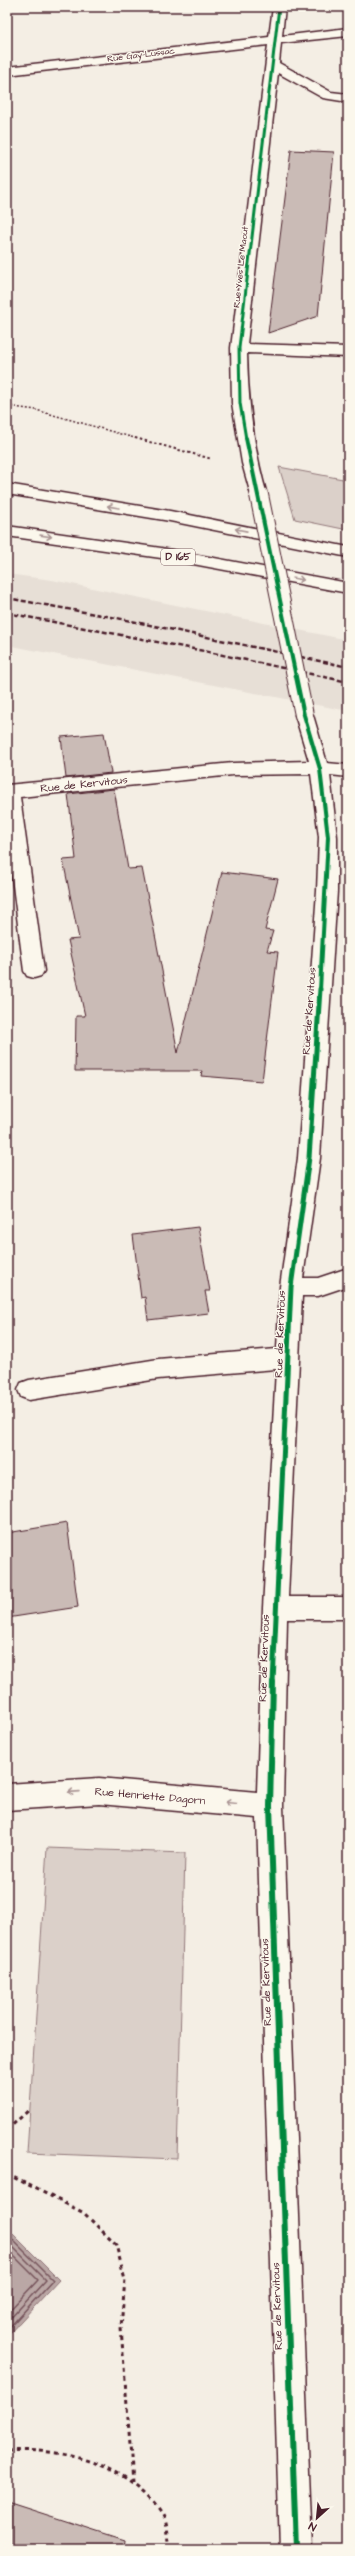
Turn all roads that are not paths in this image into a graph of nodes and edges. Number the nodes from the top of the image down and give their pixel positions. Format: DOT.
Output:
graph roads {
  1 [pos="279,7"];
  2 [pos="348,32"];
  3 [pos="275,39"];
  4 [pos="272,65"];
  5 [pos="7,71"];
  6 [pos="348,98"];
  7 [pos="239,348"];
  8 [pos="348,352"];
  9 [pos="7,489"];
  10 [pos="7,504"];
  11 [pos="7,531"];
  12 [pos="348,552"];
  13 [pos="348,561"];
  14 [pos="348,588"];
  15 [pos="320,769"];
  16 [pos="348,771"];
  17 [pos="8,791"];
  18 [pos="34,971"];
  19 [pos="348,1277"];
  20 [pos="291,1287"];
  21 [pos="289,1358"];
  22 [pos="29,1390"];
  23 [pos="275,1608"];
  24 [pos="348,1608"];
  25 [pos="7,1796"];
  26 [pos="270,1806"];
  27 [pos="296,2549"];
  1 -- 3 [label="main road, Rue Yves Le Maout"];
  2 -- 3 [label="main road, Rue Gay-Lussac"];
  3 -- 4 [label="main road, Rue Yves Le Maout"];
  3 -- 5 [label="main road, Rue Gay-Lussac"];
  4 -- 6 [label="main road"];
  4 -- 7 [label="main road, Rue Yves Le Maout"];
  7 -- 8 [label="main road"];
  7 -- 15 [label="main road, Rue Yves Le Maout, bridge"];
  12 -- 9 [label="main road, one-way"];
  10 -- 13 [label="main road, D 165"];
  11 -- 14 [label="main road, D 165, one-way"];
  15 -- 16 [label="main road"];
  15 -- 17 [label="main road, Rue de Kervitous"];
  15 -- 20 [label="main road, Rue de Kervitous"];
  17 -- 18 [label="main road"];
  19 -- 20 [label="main road"];
  20 -- 21 [label="main road, Rue de Kervitous"];
  21 -- 22 [label="main road"];
  21 -- 23 [label="main road, Rue de Kervitous"];
  23 -- 24 [label="main road"];
  23 -- 26 [label="main road, Rue de Kervitous"];
  26 -- 25 [label="main road, Rue Henriette Dagorn, one-way"];
  26 -- 27 [label="main road, Rue de Kervitous"];
}
